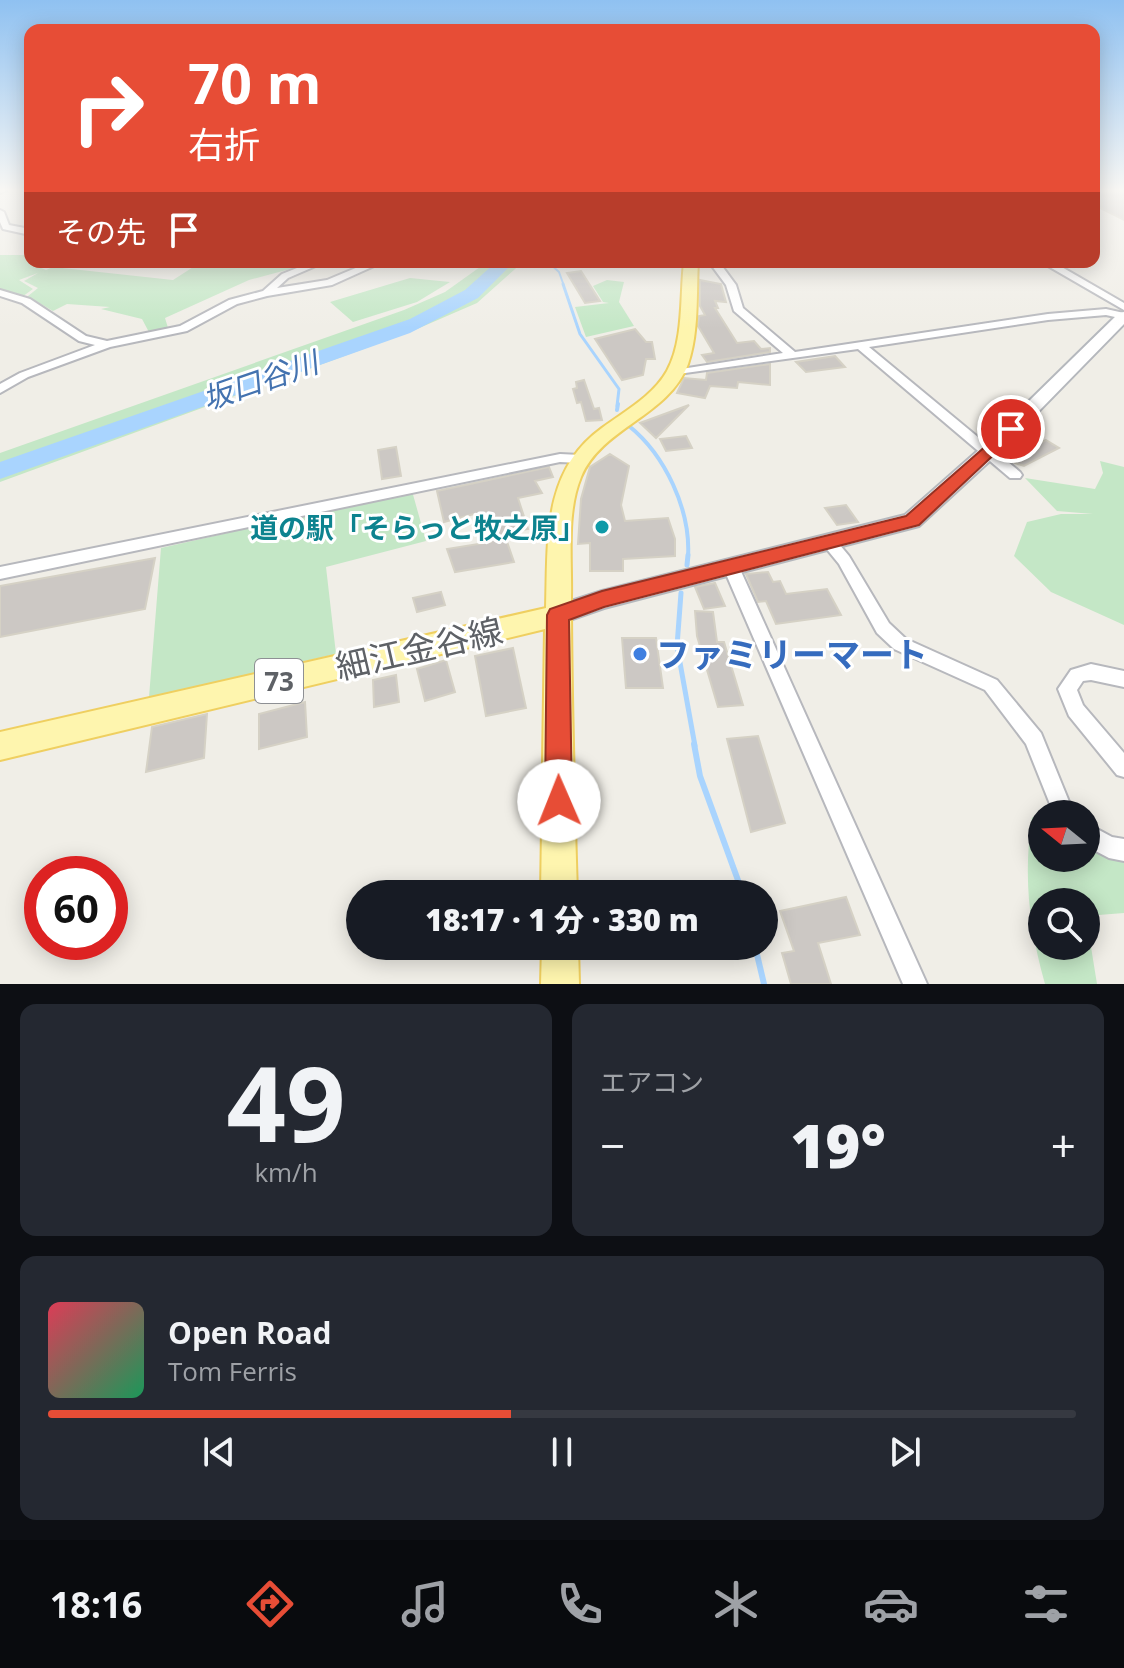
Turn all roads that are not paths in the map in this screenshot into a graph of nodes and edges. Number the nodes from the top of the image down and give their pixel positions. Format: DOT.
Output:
graph roads {
  1 [pos="305,268"];
  2 [pos="364,268"];
  3 [pos="690,268"];
  4 [pos="718,268"];
  5 [pos="1056,268"];
  6 [pos="0,293"];
  7 [pos="266,293"];
  8 [pos="1124,307"];
  9 [pos="1124,316"];
  10 [pos="107,344"];
  11 [pos="861,346"];
  12 [pos="793,356"];
  13 [pos="675,373"];
  14 [pos="0,389"];
  15 [pos="988,452"];
  16 [pos="580,459"];
  17 [pos="1015,475"];
  18 [pos="829,542"];
  19 [pos="731,567"];
  20 [pos="0,573"];
  21 [pos="558,615"];
  22 [pos="1124,679"];
  23 [pos="0,746"];
  24 [pos="1124,768"];
  25 [pos="1058,800"];
  26 [pos="1100,842"];
  27 [pos="1124,850"];
  28 [pos="559,880"];
  29 [pos="560,960"];
  30 [pos="560,984"];
  31 [pos="915,984"];
  1 -- 7 [label="street"];
  2 -- 7 [label="street"];
  3 -- 13 [label="main road"];
  4 -- 12 [label="street"];
  5 -- 8 [label="street"];
  6 -- 10 [label="street"];
  7 -- 10 [label="street"];
  9 -- 11 [label="street"];
  9 -- 15 [label="street"];
  10 -- 14 [label="street"];
  11 -- 12 [label="street"];
  11 -- 15 [label="street"];
  12 -- 13 [label="street"];
  13 -- 16 [label="main road"];
  15 -- 17 [label="street"];
  15 -- 18 [label="street"];
  16 -- 20 [label="street"];
  16 -- 21 [label="main road"];
  18 -- 19 [label="street"];
  18 -- 25 [label="street"];
  19 -- 21 [label="street"];
  19 -- 31 [label="street"];
  21 -- 23 [label="main road, 細江金谷線 / 73"];
  21 -- 28 [label="main road"];
  22 -- 24 [label="street"];
  26 -- 27 [label="street"];
  29 -- 30 [label="main road"];
}
